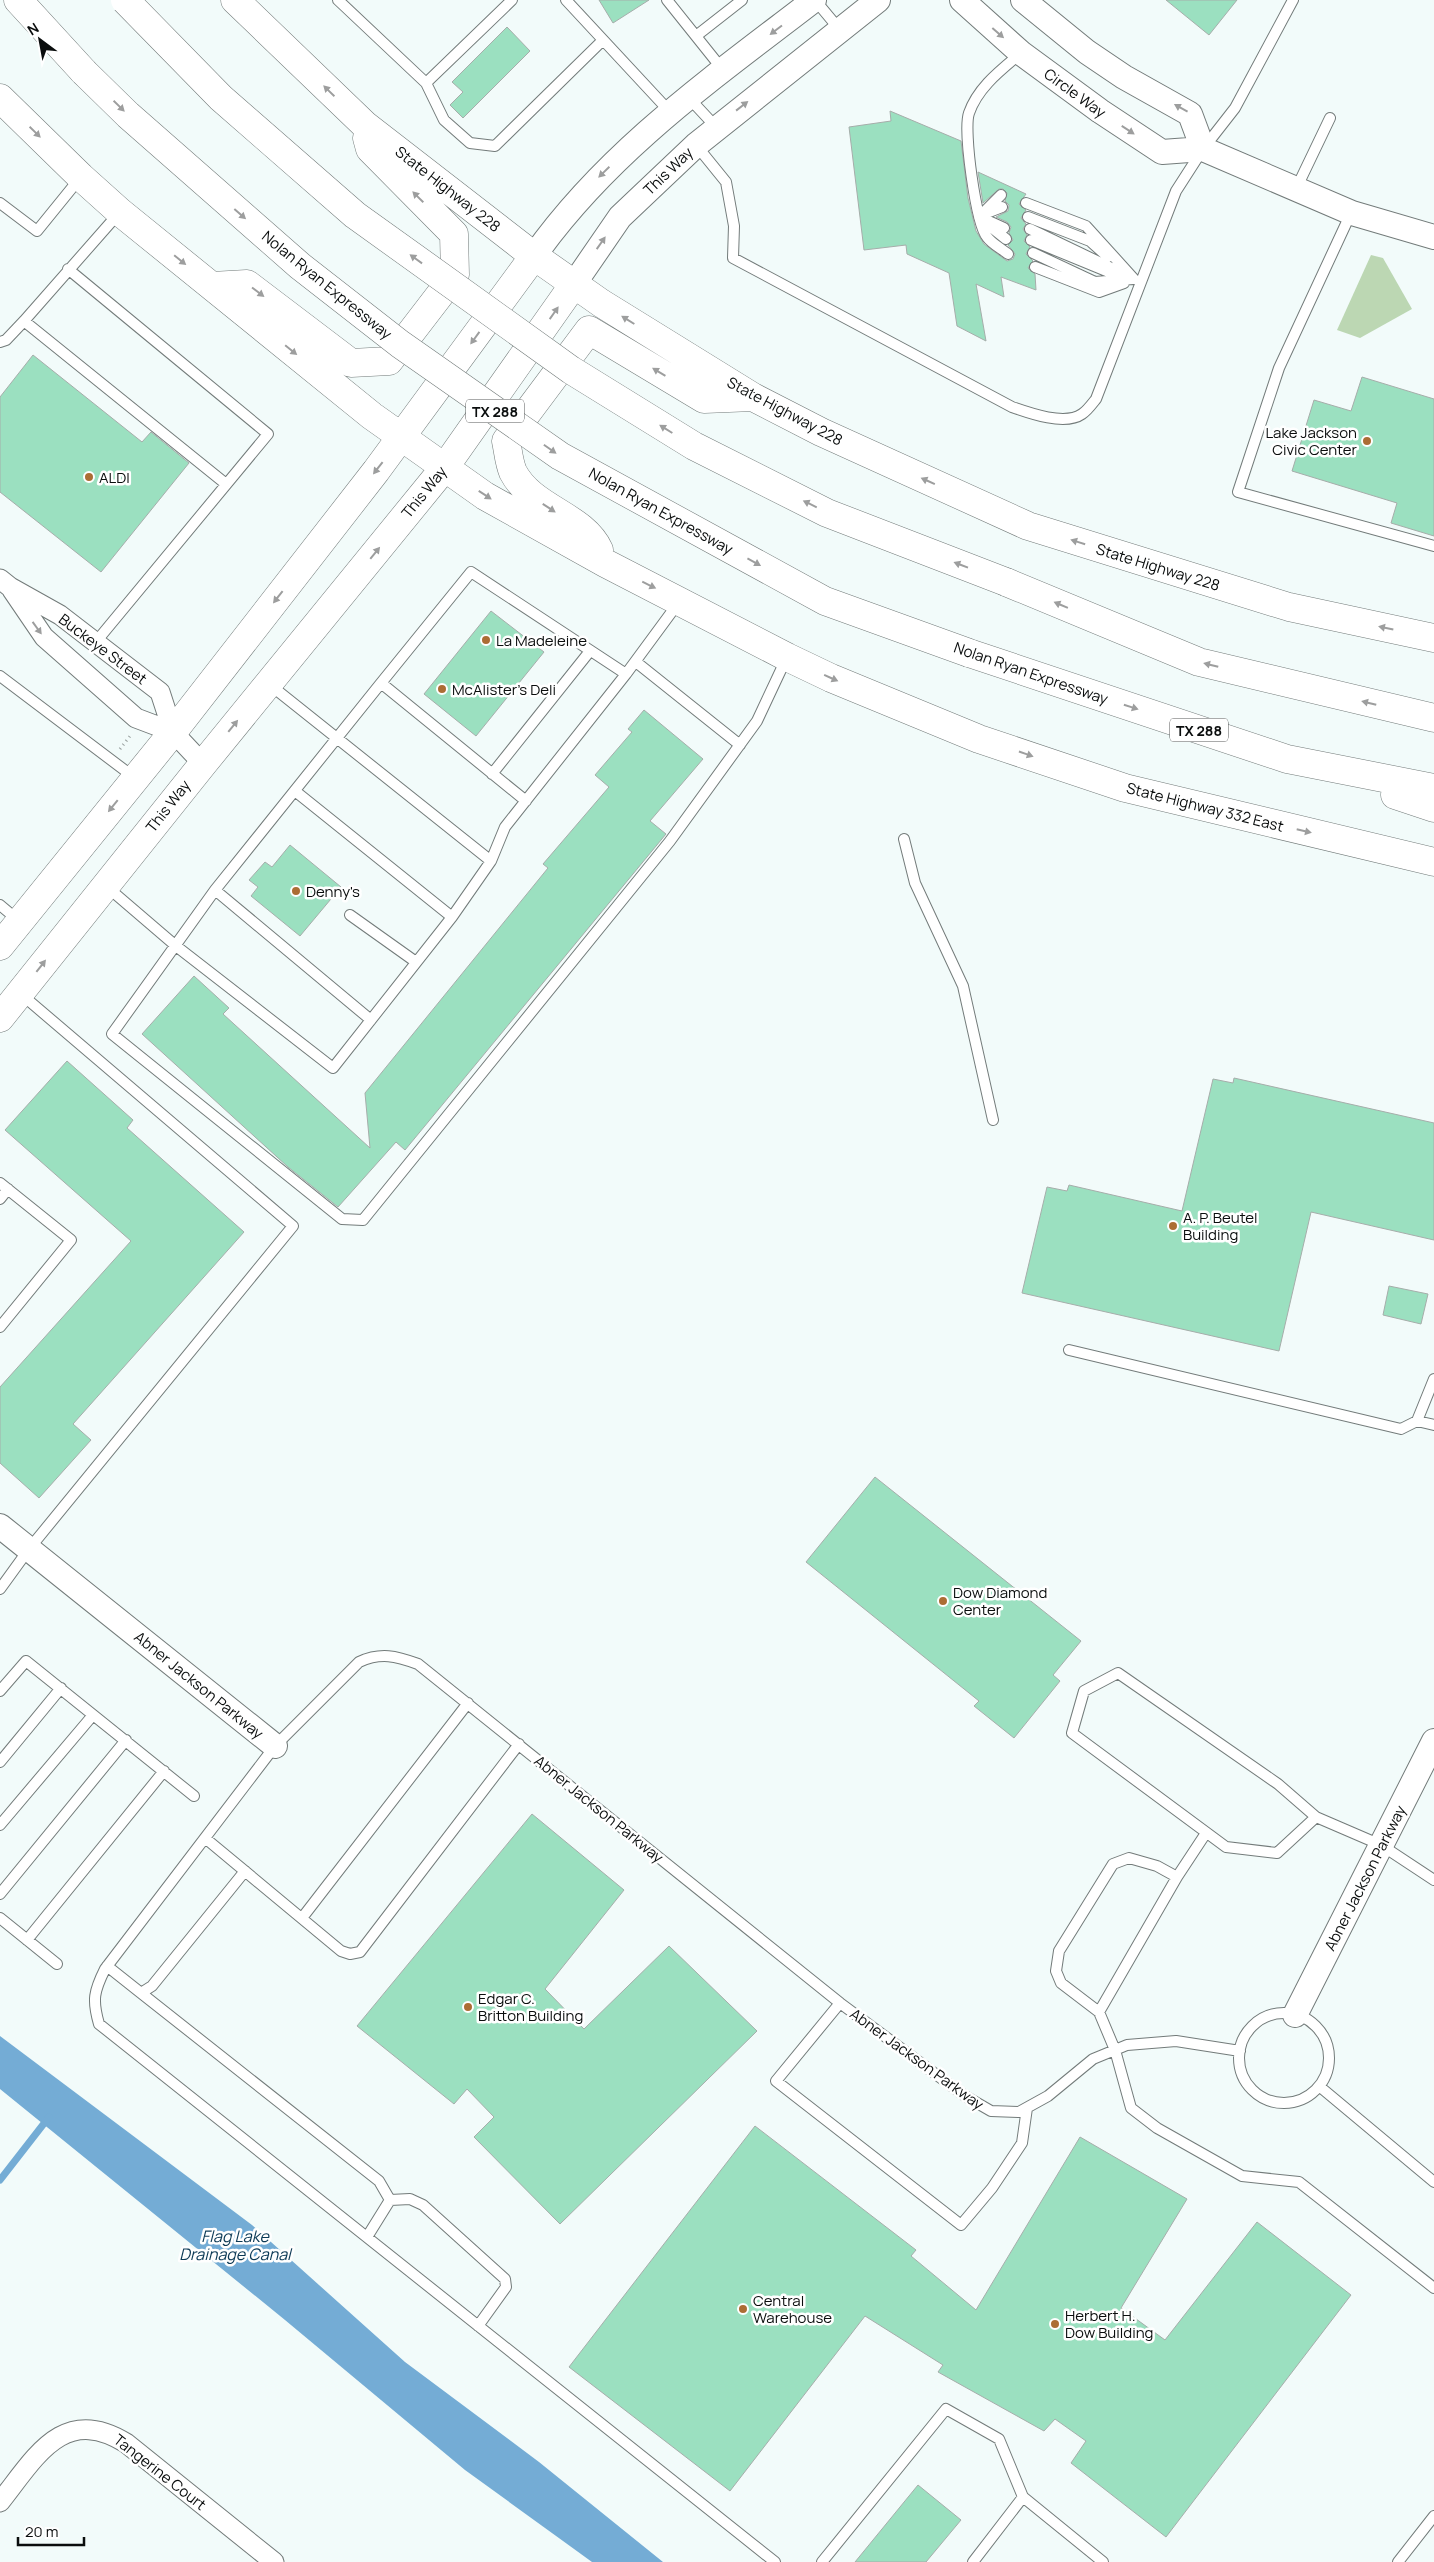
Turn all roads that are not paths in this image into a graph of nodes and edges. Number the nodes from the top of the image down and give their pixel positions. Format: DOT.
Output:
graph roads {
  1 [pos="18,0"];
  2 [pos="125,0"];
  3 [pos="235,0"];
  4 [pos="338,0"];
  5 [pos="512,0"];
  6 [pos="566,0"];
  7 [pos="667,0"];
  8 [pos="742,0"];
  9 [pos="815,0"];
  10 [pos="878,0"];
  11 [pos="962,0"];
  12 [pos="1023,0"];
  13 [pos="1293,0"];
  14 [pos="840,30"];
  15 [pos="696,36"];
  16 [pos="603,40"];
  17 [pos="1021,53"];
  18 [pos="723,70"];
  19 [pos="426,83"];
  20 [pos="0,98"];
  21 [pos="688,98"];
  22 [pos="670,113"];
  23 [pos="1330,118"];
  24 [pos="364,124"];
  25 [pos="716,127"];
  26 [pos="696,145"];
  27 [pos="1203,150"];
  28 [pos="81,177"];
  29 [pos="1295,190"];
  30 [pos="1001,195"];
  31 [pos="0,203"];
  32 [pos="1026,203"];
  33 [pos="120,212"];
  34 [pos="1002,212"];
  35 [pos="1352,213"];
  36 [pos="979,217"];
  37 [pos="1028,217"];
  38 [pos="1005,234"];
  39 [pos="1030,235"];
  40 [pos="1434,237"];
  41 [pos="1033,253"];
  42 [pos="1008,254"];
  43 [pos="534,256"];
  44 [pos="1035,267"];
  45 [pos="68,269"];
  46 [pos="1137,280"];
  47 [pos="574,284"];
  48 [pos="212,286"];
  49 [pos="24,321"];
  50 [pos="0,342"];
  51 [pos="753,397"];
  52 [pos="402,438"];
  53 [pos="445,467"];
  54 [pos="226,484"];
  55 [pos="1434,546"];
  56 [pos="605,564"];
  57 [pos="5,583"];
  58 [pos="680,600"];
  59 [pos="1434,638"];
  60 [pos="95,643"];
  61 [pos="590,651"];
  62 [pos="787,657"];
  63 [pos="636,662"];
  64 [pos="626,674"];
  65 [pos="0,676"];
  66 [pos="381,683"];
  67 [pos="268,684"];
  68 [pos="1426,715"];
  69 [pos="173,732"];
  70 [pos="338,738"];
  71 [pos="740,745"];
  72 [pos="1287,759"];
  73 [pos="202,764"];
  74 [pos="492,774"];
  75 [pos="135,778"];
  76 [pos="1434,788"];
  77 [pos="295,790"];
  78 [pos="526,801"];
  79 [pos="1434,808"];
  80 [pos="904,839"];
  81 [pos="491,861"];
  82 [pos="1434,862"];
  83 [pos="106,885"];
  84 [pos="215,890"];
  85 [pos="10,914"];
  86 [pos="350,915"];
  87 [pos="452,917"];
  88 [pos="0,946"];
  89 [pos="176,946"];
  90 [pos="416,962"];
  91 [pos="20,993"];
  92 [pos="0,1018"];
  93 [pos="371,1020"];
  94 [pos="993,1120"];
  95 [pos="4,1186"];
  96 [pos="0,1199"];
  97 [pos="0,1327"];
  98 [pos="1068,1350"];
  99 [pos="1434,1379"];
  100 [pos="1417,1421"];
  101 [pos="1434,1425"];
  102 [pos="0,1526"];
  103 [pos="29,1549"];
  104 [pos="0,1589"];
  105 [pos="61,1688"];
  106 [pos="0,1692"];
  107 [pos="468,1703"];
  108 [pos="93,1714"];
  109 [pos="126,1740"];
  110 [pos="1434,1741"];
  111 [pos="519,1744"];
  112 [pos="275,1746"];
  113 [pos="0,1762"];
  114 [pos="164,1771"];
  115 [pos="194,1796"];
  116 [pos="1316,1817"];
  117 [pos="0,1825"];
  118 [pos="1206,1833"];
  119 [pos="205,1838"];
  120 [pos="1381,1845"];
  121 [pos="245,1871"];
  122 [pos="1177,1877"];
  123 [pos="1434,1880"];
  124 [pos="0,1894"];
  125 [pos="0,1918"];
  126 [pos="302,1918"];
  127 [pos="27,1940"];
  128 [pos="57,1964"];
  129 [pos="107,1966"];
  130 [pos="141,1993"];
  131 [pos="840,2003"];
  132 [pos="1099,2012"];
  133 [pos="1296,2015"];
  134 [pos="1115,2050"];
  135 [pos="1240,2051"];
  136 [pos="1319,2086"];
  137 [pos="1027,2108"];
  138 [pos="1434,2182"];
  139 [pos="390,2200"];
  140 [pos="366,2237"];
  141 [pos="1434,2288"];
  142 [pos="478,2326"];
  143 [pos="1023,2497"];
  144 [pos="0,2502"];
  145 [pos="1434,2516"];
  146 [pos="274,2562"];
  147 [pos="775,2562"];
  148 [pos="822,2562"];
  149 [pos="973,2562"];
  150 [pos="1103,2562"];
  151 [pos="1398,2562"];
  1 -- 72 [label="main road, Nolan Ryan Expressway / TX 288, one-way, bridge"];
  68 -- 2 [label="main road, one-way, bridge"];
  24 -- 3 [label="main road, State Highway 228, one-way"];
  4 -- 19 [label="lane"];
  5 -- 19 [label="lane"];
  6 -- 16 [label="lane"];
  7 -- 15 [label="lane"];
  8 -- 15 [label="lane"];
  9 -- 14 [label="lane"];
  9 -- 18 [label="street, one-way"];
  10 -- 14 [label="street, This Way"];
  11 -- 17 [label="street, Circle Way, one-way"];
  27 -- 12 [label="street, one-way"];
  13 -- 27 [label="lane"];
  25 -- 14 [label="street, This Way, one-way"];
  15 -- 18 [label="lane"];
  16 -- 19 [label="lane"];
  16 -- 22 [label="lane"];
  17 -- 27 [label="street, Circle Way, one-way"];
  17 -- 36 [label="lane"];
  18 -- 21 [label="street"];
  20 -- 28 [label="main road, one-way"];
  21 -- 22 [label="street"];
  21 -- 25 [label="lane"];
  22 -- 43 [label="street, one-way"];
  23 -- 29 [label="lane"];
  24 -- 43 [label="main road, State Highway 228"];
  48 -- 24 [label="main road, one-way"];
  25 -- 26 [label="street, This Way"];
  26 -- 46 [label="lane"];
  47 -- 26 [label="street, This Way, one-way"];
  27 -- 29 [label="street, Circle Way"];
  27 -- 46 [label="lane"];
  28 -- 31 [label="lane"];
  28 -- 33 [label="main road"];
  29 -- 35 [label="street, Circle Way"];
  30 -- 36 [label="lane"];
  32 -- 46 [label="lane"];
  33 -- 45 [label="lane"];
  33 -- 48 [label="main road, one-way"];
  34 -- 36 [label="lane"];
  35 -- 40 [label="street, Circle Way"];
  35 -- 55 [label="lane"];
  36 -- 38 [label="lane"];
  36 -- 42 [label="lane"];
  37 -- 46 [label="lane"];
  39 -- 46 [label="lane"];
  41 -- 46 [label="lane"];
  43 -- 47 [label="main road, State Highway 228"];
  43 -- 52 [label="main road, one-way"];
  44 -- 46 [label="lane"];
  45 -- 49 [label="lane"];
  45 -- 54 [label="lane"];
  51 -- 47 [label="main road, State Highway 228, one-way"];
  53 -- 47 [label="main road, This Way, one-way"];
  48 -- 52 [label="main road, one-way"];
  49 -- 50 [label="lane"];
  49 -- 54 [label="lane"];
  51 -- 56 [label="main road, one-way"];
  59 -- 51 [label="main road, State Highway 228, one-way"];
  52 -- 53 [label="main road"];
  52 -- 69 [label="main road, one-way"];
  53 -- 56 [label="main road, one-way"];
  67 -- 53 [label="main road, This Way, one-way"];
  54 -- 60 [label="lane"];
  56 -- 58 [label="main road, one-way"];
  57 -- 60 [label="street, Buckeye Street"];
  57 -- 69 [label="street, Buckeye Street, one-way"];
  58 -- 62 [label="main road"];
  58 -- 63 [label="lane"];
  60 -- 69 [label="street, Buckeye Street"];
  61 -- 64 [label="lane"];
  61 -- 66 [label="lane"];
  61 -- 74 [label="lane"];
  62 -- 71 [label="lane"];
  62 -- 82 [label="main road, State Highway 332 East, one-way"];
  63 -- 64 [label="lane"];
  63 -- 71 [label="lane"];
  64 -- 78 [label="lane"];
  65 -- 75 [label="lane"];
  66 -- 70 [label="lane"];
  66 -- 74 [label="lane"];
  67 -- 70 [label="lane"];
  73 -- 67 [label="main road, This Way, one-way"];
  69 -- 73 [label="street, Buckeye Street"];
  69 -- 75 [label="main road"];
  70 -- 77 [label="lane"];
  70 -- 81 [label="lane"];
  71 -- 89 [label="lane"];
  72 -- 76 [label="main road, Nolan Ryan Expressway / TX 288"];
  72 -- 79 [label="main road"];
  73 -- 83 [label="main road, This Way"];
  74 -- 78 [label="lane"];
  75 -- 85 [label="main road, one-way"];
  77 -- 84 [label="lane"];
  77 -- 87 [label="lane"];
  78 -- 81 [label="lane"];
  80 -- 94 [label="lane"];
  81 -- 87 [label="lane"];
  83 -- 89 [label="lane"];
  91 -- 83 [label="main road, This Way, one-way"];
  84 -- 89 [label="lane"];
  84 -- 93 [label="lane"];
  85 -- 88 [label="main road"];
  86 -- 90 [label="lane"];
  87 -- 90 [label="lane"];
  89 -- 93 [label="lane"];
  90 -- 93 [label="lane"];
  91 -- 92 [label="main road, This Way"];
  91 -- 103 [label="lane"];
  95 -- 96 [label="lane"];
  95 -- 97 [label="lane"];
  98 -- 100 [label="lane"];
  99 -- 100 [label="lane"];
  100 -- 101 [label="lane"];
  102 -- 103 [label="street, Abner Jackson Parkway"];
  103 -- 104 [label="lane"];
  103 -- 112 [label="street, Abner Jackson Parkway"];
  105 -- 106 [label="lane"];
  105 -- 108 [label="lane"];
  105 -- 113 [label="lane"];
  107 -- 111 [label="lane, Abner Jackson Parkway"];
  107 -- 112 [label="lane, Abner Jackson Parkway"];
  107 -- 126 [label="lane"];
  108 -- 109 [label="lane"];
  108 -- 117 [label="lane"];
  109 -- 114 [label="lane"];
  109 -- 124 [label="lane"];
  110 -- 120 [label="street, Abner Jackson Parkway"];
  111 -- 126 [label="lane"];
  111 -- 131 [label="lane, Abner Jackson Parkway"];
  112 -- 119 [label="lane"];
  114 -- 115 [label="lane"];
  114 -- 127 [label="lane"];
  116 -- 118 [label="lane"];
  116 -- 118 [label="lane"];
  116 -- 120 [label="lane"];
  118 -- 122 [label="lane"];
  119 -- 121 [label="lane"];
  119 -- 129 [label="lane"];
  120 -- 123 [label="lane"];
  120 -- 133 [label="street, Abner Jackson Parkway"];
  121 -- 126 [label="lane"];
  121 -- 130 [label="lane"];
  122 -- 132 [label="lane"];
  122 -- 132 [label="lane"];
  125 -- 127 [label="lane"];
  127 -- 128 [label="lane"];
  129 -- 130 [label="lane"];
  129 -- 140 [label="lane"];
  130 -- 139 [label="lane"];
  131 -- 137 [label="lane, Abner Jackson Parkway"];
  131 -- 137 [label="lane"];
  132 -- 134 [label="lane"];
  133 -- 135 [label="lane"];
  133 -- 136 [label="lane"];
  134 -- 135 [label="lane, Abner Jackson Parkway"];
  134 -- 137 [label="lane, Abner Jackson Parkway"];
  134 -- 141 [label="lane"];
  135 -- 136 [label="lane"];
  136 -- 138 [label="lane"];
  139 -- 140 [label="lane"];
  139 -- 142 [label="lane"];
  140 -- 142 [label="lane"];
  142 -- 147 [label="lane"];
  143 -- 148 [label="lane"];
  143 -- 149 [label="lane"];
  143 -- 150 [label="lane"];
  144 -- 146 [label="street, Tangerine Court"];
  145 -- 151 [label="lane"];
}
